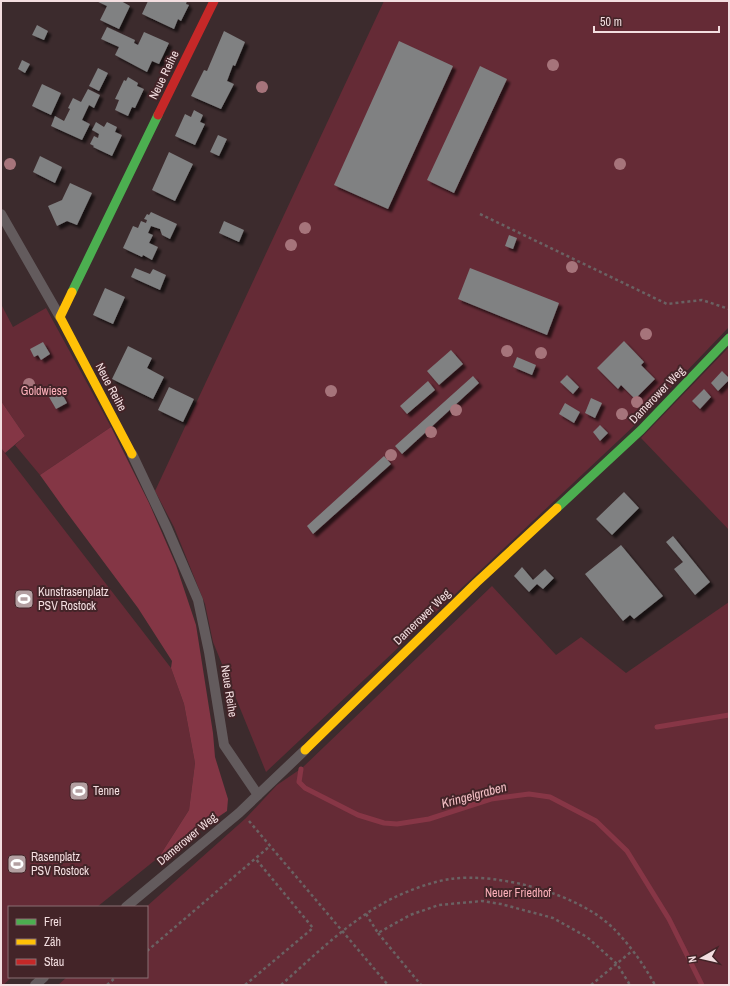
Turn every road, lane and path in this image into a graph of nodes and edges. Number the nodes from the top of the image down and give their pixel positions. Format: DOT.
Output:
graph roads {
  1 [pos="214,1"];
  2 [pos="1,214"];
  3 [pos="480,214"];
  4 [pos="729,309"];
  5 [pos="60,317"];
  6 [pos="729,338"];
  7 [pos="132,454"];
  8 [pos="305,750"];
  9 [pos="258,795"];
  10 [pos="239,813"];
  11 [pos="270,846"];
  12 [pos="255,858"];
  13 [pos="127,906"];
  14 [pos="366,914"];
  15 [pos="343,931"];
  16 [pos="378,933"];
  17 [pos="148,950"];
  18 [pos="632,951"];
  19 [pos="617,964"];
  20 [pos="43,978"];
  21 [pos="115,978"];
  22 [pos="35,985"];
  23 [pos="107,985"];
  24 [pos="245,985"];
  25 [pos="281,985"];
  26 [pos="388,985"];
  27 [pos="421,985"];
  28 [pos="591,985"];
  29 [pos="630,985"];
  30 [pos="655,985"];
  1 -- 5 [label="street, Neue Reihe"];
  2 -- 5 [label="lane"];
  3 -- 4 [label="path"];
  5 -- 7 [label="street, Neue Reihe"];
  6 -- 8 [label="street, Damerower Weg"];
  7 -- 9 [label="lane, Neue Reihe"];
  8 -- 9 [label="lane, Damerower Weg"];
  9 -- 10 [label="lane, Damerower Weg"];
  10 -- 11 [label="path"];
  10 -- 13 [label="lane, Damerower Weg"];
  11 -- 12 [label="path"];
  11 -- 15 [label="path"];
  12 -- 17 [label="path"];
  12 -- 24 [label="path"];
  14 -- 15 [label="path"];
  14 -- 16 [label="path"];
  14 -- 18 [label="path"];
  15 -- 25 [label="path"];
  15 -- 26 [label="path"];
  16 -- 19 [label="path"];
  16 -- 27 [label="path"];
  18 -- 19 [label="path"];
  18 -- 30 [label="path"];
  19 -- 28 [label="path"];
  19 -- 29 [label="path"];
  20 -- 22 [label="lane"];
  21 -- 23 [label="path"];
}
